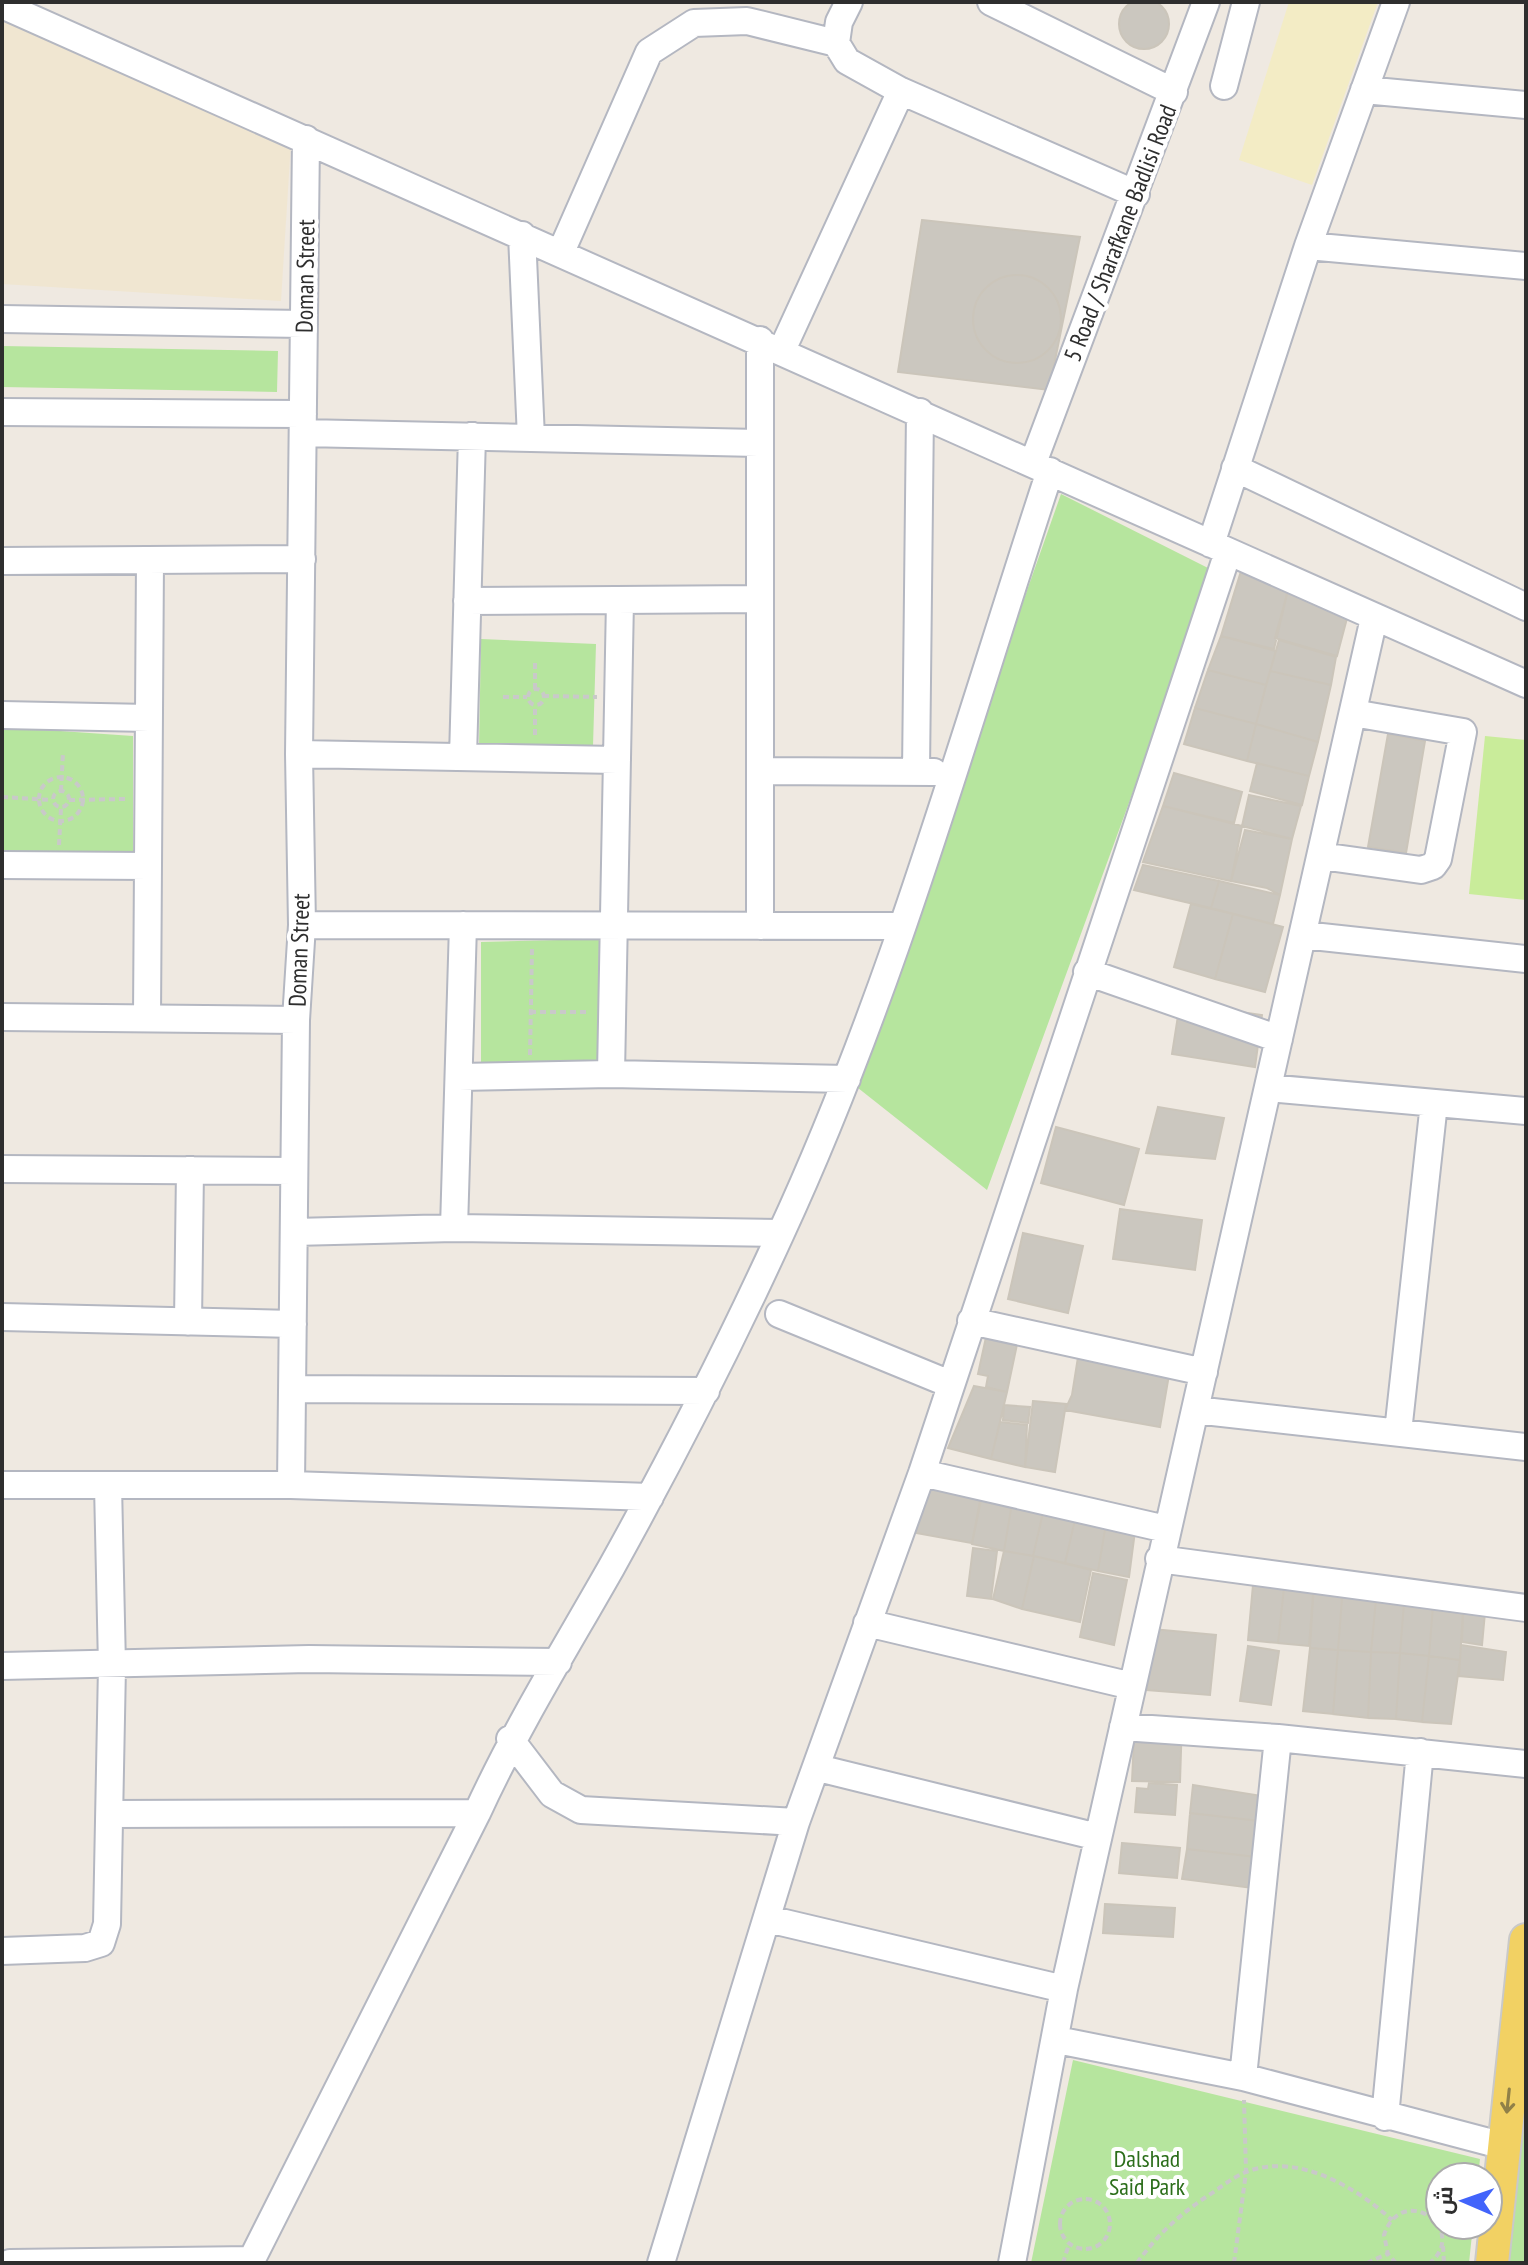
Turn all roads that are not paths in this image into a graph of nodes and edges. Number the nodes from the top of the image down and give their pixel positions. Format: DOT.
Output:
graph roads {
  1 [pos="849,2"];
  2 [pos="991,2"];
  3 [pos="1206,2"];
  4 [pos="1246,2"];
  5 [pos="1396,2"];
  6 [pos="2,5"];
  7 [pos="836,43"];
  8 [pos="1224,86"];
  9 [pos="1364,90"];
  10 [pos="901,91"];
  11 [pos="1174,92"];
  12 [pos="1526,105"];
  13 [pos="306,139"];
  14 [pos="1136,194"];
  15 [pos="522,235"];
  16 [pos="1308,246"];
  17 [pos="561,252"];
  18 [pos="1526,266"];
  19 [pos="2,319"];
  20 [pos="304,324"];
  21 [pos="771,345"];
  22 [pos="2,412"];
  23 [pos="920,412"];
  24 [pos="303,423"];
  25 [pos="472,436"];
  26 [pos="531,438"];
  27 [pos="758,443"];
  28 [pos="1041,467"];
  29 [pos="1235,468"];
  30 [pos="1220,548"];
  31 [pos="302,559"];
  32 [pos="150,560"];
  33 [pos="2,561"];
  34 [pos="760,599"];
  35 [pos="620,600"];
  36 [pos="467,601"];
  37 [pos="1526,607"];
  38 [pos="1374,618"];
  39 [pos="1526,684"];
  40 [pos="1353,713"];
  41 [pos="2,715"];
  42 [pos="149,718"];
  43 [pos="299,754"];
  44 [pos="463,757"];
  45 [pos="617,760"];
  46 [pos="761,771"];
  47 [pos="916,772"];
  48 [pos="951,772"];
  49 [pos="1321,856"];
  50 [pos="2,865"];
  51 [pos="148,866"];
  52 [pos="302,925"];
  53 [pos="463,925"];
  54 [pos="615,926"];
  55 [pos="760,926"];
  56 [pos="901,926"];
  57 [pos="1303,935"];
  58 [pos="1526,959"];
  59 [pos="1087,972"];
  60 [pos="2,1017"];
  61 [pos="147,1018"];
  62 [pos="296,1020"];
  63 [pos="1279,1039"];
  64 [pos="611,1074"];
  65 [pos="459,1077"];
  66 [pos="847,1079"];
  67 [pos="1268,1088"];
  68 [pos="1434,1103"];
  69 [pos="1526,1111"];
  70 [pos="2,1169"];
  71 [pos="190,1170"];
  72 [pos="294,1171"];
  73 [pos="454,1228"];
  74 [pos="294,1232"];
  75 [pos="781,1233"];
  76 [pos="779,1314"];
  77 [pos="2,1317"];
  78 [pos="971,1321"];
  79 [pos="188,1322"];
  80 [pos="293,1324"];
  81 [pos="1204,1372"];
  82 [pos="950,1384"];
  83 [pos="292,1389"];
  84 [pos="706,1391"];
  85 [pos="1195,1410"];
  86 [pos="1398,1432"];
  87 [pos="1526,1447"];
  88 [pos="922,1473"];
  89 [pos="2,1485"];
  90 [pos="108,1485"];
  91 [pos="291,1485"];
  92 [pos="650,1497"];
  93 [pos="1166,1529"];
  94 [pos="1159,1559"];
  95 [pos="1526,1608"];
  96 [pos="867,1623"];
  97 [pos="558,1662"];
  98 [pos="2,1666"];
  99 [pos="112,1666"];
  100 [pos="1132,1686"];
  101 [pos="1123,1727"];
  102 [pos="1278,1738"];
  103 [pos="510,1739"];
  104 [pos="1420,1752"];
  105 [pos="1526,1764"];
  106 [pos="818,1768"];
  107 [pos="477,1813"];
  108 [pos="110,1814"];
  109 [pos="796,1822"];
  110 [pos="1098,1837"];
  111 [pos="768,1919"];
  112 [pos="1526,1940"];
  113 [pos="2,1951"];
  114 [pos="1064,1989"];
  115 [pos="1057,2040"];
  116 [pos="1243,2077"];
  117 [pos="1385,2117"];
  118 [pos="1504,2146"];
  119 [pos="251,2262"];
  120 [pos="10,2263"];
  121 [pos="661,2263"];
  122 [pos="1012,2263"];
  123 [pos="1492,2263"];
  1 -- 7 [label="street"];
  2 -- 11 [label="street"];
  3 -- 11 [label="street, 5 Road / Sharafkane Badlisi Road"];
  4 -- 8 [label="street"];
  5 -- 9 [label="street"];
  6 -- 13 [label="street"];
  7 -- 10 [label="street"];
  7 -- 17 [label="street"];
  9 -- 12 [label="street"];
  9 -- 16 [label="street"];
  10 -- 14 [label="street"];
  10 -- 21 [label="street"];
  11 -- 14 [label="street, 5 Road / Sharafkane Badlisi Road"];
  13 -- 15 [label="street"];
  13 -- 20 [label="street, Doman Street"];
  14 -- 28 [label="street, 5 Road / Sharafkane Badlisi Road"];
  15 -- 17 [label="street"];
  15 -- 26 [label="street"];
  16 -- 18 [label="street"];
  16 -- 29 [label="street"];
  17 -- 21 [label="street"];
  19 -- 20 [label="street"];
  20 -- 24 [label="street, Doman Street"];
  21 -- 23 [label="street"];
  21 -- 27 [label="street"];
  22 -- 24 [label="street"];
  23 -- 28 [label="street"];
  23 -- 47 [label="street"];
  24 -- 25 [label="street"];
  24 -- 31 [label="street, Doman Street"];
  25 -- 26 [label="street"];
  25 -- 36 [label="street"];
  26 -- 27 [label="street"];
  27 -- 34 [label="street"];
  28 -- 30 [label="street"];
  28 -- 48 [label="street, 5 Road / Sharafkane Badlisi Road"];
  29 -- 30 [label="street"];
  29 -- 37 [label="street"];
  30 -- 38 [label="street"];
  30 -- 59 [label="street"];
  31 -- 32 [label="street"];
  31 -- 43 [label="street, Doman Street"];
  32 -- 33 [label="street"];
  32 -- 42 [label="street"];
  34 -- 35 [label="street"];
  34 -- 46 [label="street"];
  35 -- 36 [label="street"];
  35 -- 45 [label="street"];
  36 -- 44 [label="street"];
  38 -- 39 [label="street"];
  38 -- 40 [label="street"];
  40 -- 49 [label="street"];
  40 -- 49 [label="street"];
  41 -- 42 [label="street"];
  42 -- 51 [label="street"];
  43 -- 44 [label="street"];
  43 -- 52 [label="street, Doman Street"];
  44 -- 45 [label="street"];
  45 -- 54 [label="street"];
  46 -- 47 [label="street"];
  46 -- 55 [label="street"];
  47 -- 48 [label="street"];
  48 -- 56 [label="street, 5 Road / Sharafkane Badlisi Road"];
  49 -- 57 [label="street"];
  50 -- 51 [label="street"];
  51 -- 61 [label="street"];
  52 -- 53 [label="street"];
  52 -- 62 [label="street, Doman Street"];
  53 -- 54 [label="street"];
  53 -- 65 [label="street"];
  54 -- 55 [label="street"];
  54 -- 64 [label="street"];
  55 -- 56 [label="street"];
  56 -- 66 [label="street, 5 Road / Sharafkane Badlisi Road"];
  57 -- 58 [label="street"];
  57 -- 63 [label="street"];
  59 -- 63 [label="street"];
  59 -- 78 [label="street"];
  60 -- 61 [label="street"];
  61 -- 62 [label="street"];
  62 -- 72 [label="street, Doman Street"];
  63 -- 67 [label="street"];
  64 -- 65 [label="street"];
  64 -- 66 [label="street"];
  65 -- 73 [label="street"];
  66 -- 75 [label="street, 5 Road / Sharafkane Badlisi Road"];
  67 -- 68 [label="street"];
  67 -- 81 [label="street"];
  68 -- 69 [label="street"];
  68 -- 86 [label="street"];
  70 -- 71 [label="street"];
  71 -- 72 [label="street"];
  71 -- 79 [label="street"];
  72 -- 74 [label="street, Doman Street"];
  73 -- 74 [label="street"];
  73 -- 75 [label="street"];
  74 -- 80 [label="street, Doman Street"];
  75 -- 84 [label="street, 5 Road / Sharafkane Badlisi Road"];
  76 -- 82 [label="street"];
  77 -- 79 [label="street"];
  78 -- 81 [label="street"];
  78 -- 82 [label="street"];
  79 -- 80 [label="street"];
  80 -- 83 [label="street, Doman Street"];
  81 -- 85 [label="street"];
  82 -- 88 [label="street"];
  83 -- 84 [label="street"];
  83 -- 91 [label="street, Doman Street"];
  84 -- 92 [label="street, 5 Road / Sharafkane Badlisi Road"];
  85 -- 86 [label="street"];
  85 -- 93 [label="street"];
  86 -- 87 [label="street"];
  88 -- 93 [label="street"];
  88 -- 96 [label="street"];
  89 -- 90 [label="street"];
  90 -- 91 [label="street"];
  90 -- 99 [label="street"];
  91 -- 92 [label="street"];
  92 -- 97 [label="street, 5 Road / Sharafkane Badlisi Road"];
  93 -- 94 [label="street"];
  94 -- 95 [label="street"];
  94 -- 100 [label="street"];
  96 -- 100 [label="street"];
  96 -- 106 [label="street"];
  97 -- 99 [label="street"];
  97 -- 103 [label="street, 5 Road / Sharafkane Badlisi Road"];
  98 -- 99 [label="street"];
  99 -- 108 [label="street"];
  100 -- 101 [label="street"];
  101 -- 102 [label="street"];
  101 -- 110 [label="street"];
  102 -- 104 [label="street"];
  102 -- 116 [label="street"];
  103 -- 107 [label="street, 5 Road / Sharafkane Badlisi Road"];
  103 -- 109 [label="street"];
  104 -- 105 [label="street"];
  104 -- 117 [label="street"];
  106 -- 109 [label="street"];
  106 -- 110 [label="street"];
  107 -- 108 [label="street"];
  107 -- 119 [label="street, 5 Road / Sharafkane Badlisi Road"];
  108 -- 113 [label="street"];
  109 -- 111 [label="street"];
  110 -- 114 [label="street"];
  111 -- 114 [label="street"];
  111 -- 121 [label="street"];
  112 -- 118 [label="main road, one-way"];
  114 -- 115 [label="street"];
  115 -- 116 [label="street"];
  115 -- 122 [label="street"];
  116 -- 117 [label="street"];
  117 -- 118 [label="street"];
  118 -- 123 [label="main road"];
  119 -- 120 [label="street"];
}
